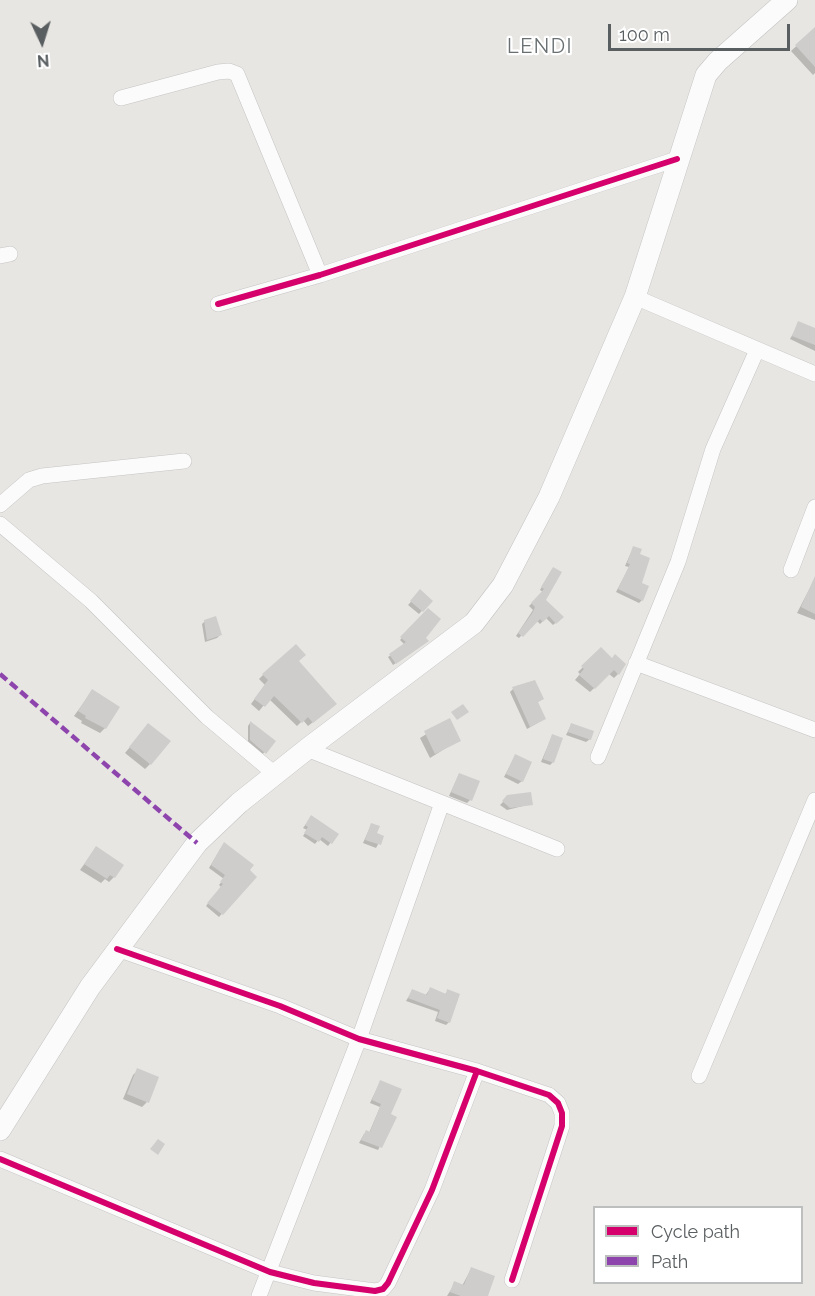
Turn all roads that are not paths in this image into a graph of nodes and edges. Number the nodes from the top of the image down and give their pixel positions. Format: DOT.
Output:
graph roads {
  1 [pos="787,0"];
  2 [pos="121,98"];
  3 [pos="677,159"];
  4 [pos="320,276"];
  5 [pos="635,297"];
  6 [pos="218,304"];
  7 [pos="757,350"];
  8 [pos="815,374"];
  9 [pos="184,461"];
  10 [pos="0,505"];
  11 [pos="815,507"];
  12 [pos="0,524"];
  13 [pos="791,570"];
  14 [pos="636,663"];
  15 [pos="815,730"];
  16 [pos="307,749"];
  17 [pos="598,757"];
  18 [pos="276,775"];
  19 [pos="815,800"];
  20 [pos="442,802"];
  21 [pos="557,849"];
  22 [pos="117,949"];
  23 [pos="359,1038"];
  24 [pos="477,1071"];
  25 [pos="699,1076"];
  26 [pos="0,1130"];
  27 [pos="0,1159"];
  28 [pos="270,1272"];
  29 [pos="512,1280"];
  30 [pos="259,1296"];
  1 -- 3 [label="main road"];
  2 -- 4 [label="street"];
  3 -- 4 [label="street"];
  3 -- 5 [label="main road"];
  4 -- 6 [label="street"];
  5 -- 7 [label="street"];
  5 -- 16 [label="main road"];
  7 -- 8 [label="street"];
  7 -- 14 [label="street"];
  9 -- 10 [label="street"];
  11 -- 13 [label="street"];
  12 -- 18 [label="street"];
  14 -- 15 [label="street"];
  14 -- 17 [label="street"];
  16 -- 18 [label="main road"];
  16 -- 20 [label="street"];
  18 -- 22 [label="main road"];
  19 -- 25 [label="street"];
  20 -- 21 [label="street"];
  20 -- 23 [label="street"];
  22 -- 23 [label="street"];
  22 -- 26 [label="main road"];
  23 -- 24 [label="street"];
  23 -- 28 [label="street"];
  24 -- 28 [label="street"];
  24 -- 29 [label="street"];
  27 -- 28 [label="street"];
  28 -- 30 [label="street"];
}
